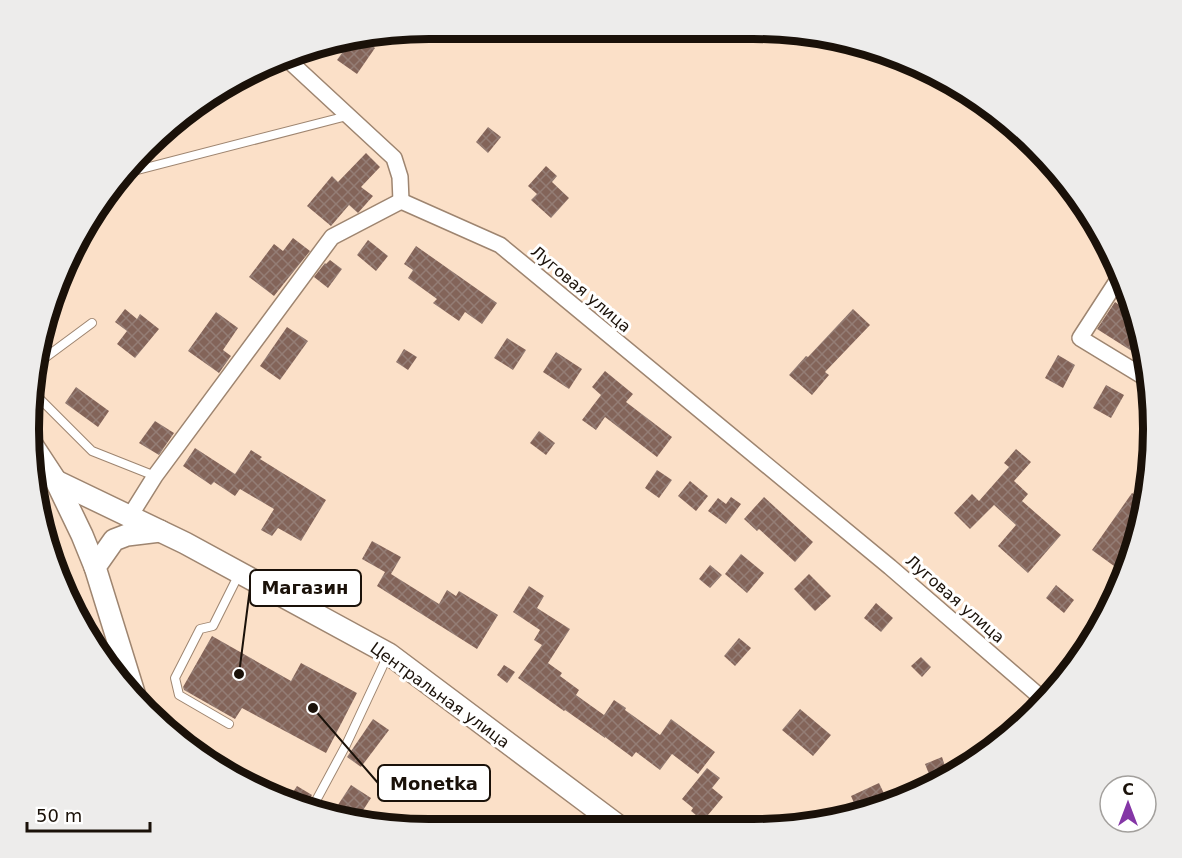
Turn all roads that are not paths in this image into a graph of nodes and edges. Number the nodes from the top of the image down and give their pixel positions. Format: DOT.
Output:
graph roads {
  1 [pos="293,64"];
  2 [pos="348,115"];
  3 [pos="138,170"];
  4 [pos="401,201"];
  5 [pos="1115,285"];
  6 [pos="92,323"];
  7 [pos="45,358"];
  8 [pos="1139,374"];
  9 [pos="40,399"];
  10 [pos="40,457"];
  11 [pos="155,476"];
  12 [pos="56,481"];
  13 [pos="130,516"];
  14 [pos="161,531"];
  15 [pos="95,567"];
  16 [pos="239,572"];
  17 [pos="389,654"];
  18 [pos="129,678"];
  19 [pos="1038,695"];
  20 [pos="229,724"];
  21 [pos="315,802"];
  22 [pos="609,819"];
  1 -- 2 [label="street"];
  2 -- 3 [label="lane"];
  2 -- 4 [label="street"];
  4 -- 11 [label="street"];
  4 -- 19 [label="street, Луговая улица"];
  5 -- 8 [label="street"];
  6 -- 7 [label="lane"];
  9 -- 11 [label="lane"];
  10 -- 12 [label="main road"];
  11 -- 13 [label="street"];
  12 -- 13 [label="main road, Центральная улица"];
  12 -- 15 [label="main road"];
  13 -- 14 [label="main road, Центральная улица"];
  14 -- 15 [label="main road"];
  14 -- 16 [label="main road, Центральная улица"];
  15 -- 18 [label="main road"];
  16 -- 17 [label="main road, Центральная улица"];
  16 -- 20 [label="lane"];
  17 -- 21 [label="lane"];
  17 -- 22 [label="main road, Центральная улица"];
}
